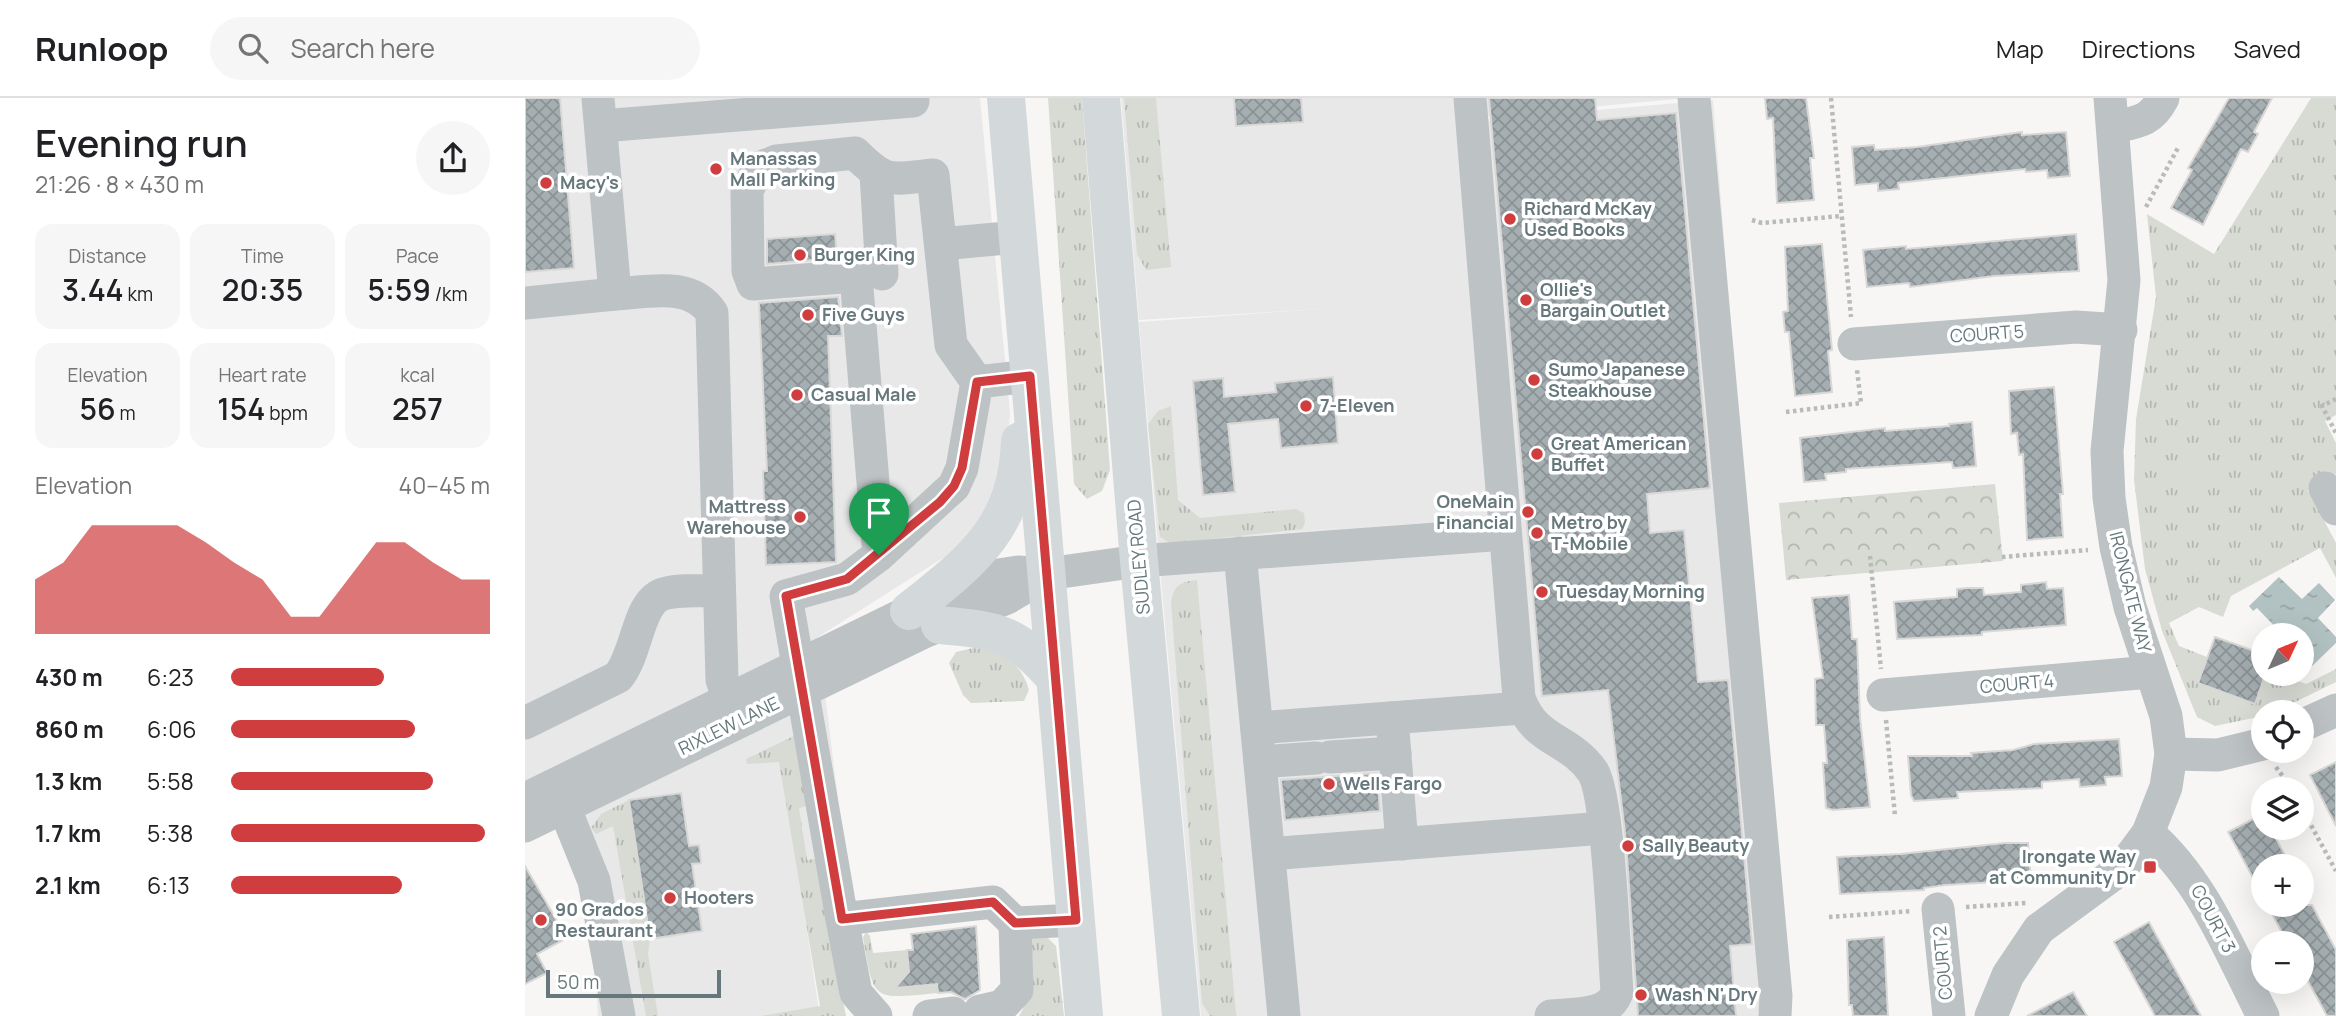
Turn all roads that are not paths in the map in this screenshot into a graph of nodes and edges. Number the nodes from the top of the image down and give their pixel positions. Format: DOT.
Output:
graph roads {
  1 [pos="912,98"];
  2 [pos="1006,98"];
  3 [pos="1101,98"];
  4 [pos="1470,98"];
  5 [pos="1694,98"];
  6 [pos="2163,98"];
  7 [pos="599,112"];
  8 [pos="2112,113"];
  9 [pos="876,174"];
  10 [pos="1018,237"];
  11 [pos="941,244"];
  12 [pos="869,275"];
  13 [pos="615,294"];
  14 [pos="525,303"];
  15 [pos="2121,330"];
  16 [pos="1854,344"];
  17 [pos="1026,377"];
  18 [pos="977,382"];
  19 [pos="1505,534"];
  20 [pos="1240,553"];
  21 [pos="879,555"];
  22 [pos="1139,561"];
  23 [pos="1047,574"];
  24 [pos="718,591"];
  25 [pos="925,618"];
  26 [pos="2151,672"];
  27 [pos="799,678"];
  28 [pos="1055,678"];
  29 [pos="1883,695"];
  30 [pos="1523,708"];
  31 [pos="732,710"];
  32 [pos="2336,710"];
  33 [pos="1392,718"];
  34 [pos="2314,720"];
  35 [pos="525,723"];
  36 [pos="1257,728"];
  37 [pos="1395,752"];
  38 [pos="2251,752"];
  39 [pos="2171,754"];
  40 [pos="1260,762"];
  41 [pos="559,796"];
  42 [pos="525,799"];
  43 [pos="525,826"];
  44 [pos="1604,828"];
  45 [pos="2148,833"];
  46 [pos="1402,844"];
  47 [pos="1269,854"];
  48 [pos="1938,909"];
  49 [pos="842,919"];
  50 [pos="1076,920"];
  51 [pos="1015,923"];
  52 [pos="954,1013"];
  53 [pos="619,1016"];
  54 [pos="876,1016"];
  55 [pos="1084,1016"];
  56 [pos="1181,1016"];
  57 [pos="1284,1016"];
  58 [pos="1551,1016"];
  59 [pos="1776,1016"];
  60 [pos="1949,1016"];
  61 [pos="1991,1016"];
  62 [pos="2263,1016"];
  1 -- 7 [label="street"];
  2 -- 10 [label="main road"];
  3 -- 22 [label="main road, SUDLEY ROAD"];
  4 -- 19 [label="street"];
  5 -- 59 [label="street"];
  6 -- 8 [label="street"];
  7 -- 13 [label="street"];
  8 -- 15 [label="street, IRONGATE WAY"];
  9 -- 11 [label="street"];
  9 -- 12 [label="street"];
  9 -- 12 [label="street"];
  10 -- 11 [label="street"];
  10 -- 17 [label="main road"];
  11 -- 18 [label="street"];
  12 -- 21 [label="street"];
  13 -- 14 [label="street"];
  13 -- 24 [label="street"];
  15 -- 16 [label="street, COURT 5"];
  15 -- 26 [label="street, IRONGATE WAY"];
  17 -- 18 [label="street"];
  17 -- 23 [label="main road"];
  17 -- 25 [label="main road"];
  18 -- 21 [label="street"];
  19 -- 20 [label="street, RIXLEW LANE"];
  19 -- 30 [label="street"];
  20 -- 22 [label="street, RIXLEW LANE"];
  20 -- 36 [label="street"];
  21 -- 27 [label="street"];
  22 -- 23 [label="street, RIXLEW LANE"];
  22 -- 56 [label="main road, SUDLEY ROAD"];
  23 -- 25 [label="street, RIXLEW LANE"];
  23 -- 28 [label="main road"];
  24 -- 31 [label="street"];
  24 -- 35 [label="street"];
  25 -- 27 [label="street, RIXLEW LANE"];
  25 -- 28 [label="main road"];
  26 -- 29 [label="street, COURT 4"];
  26 -- 39 [label="street, IRONGATE WAY"];
  27 -- 31 [label="street, RIXLEW LANE"];
  27 -- 49 [label="street"];
  28 -- 50 [label="main road"];
  30 -- 33 [label="street"];
  30 -- 44 [label="street"];
  31 -- 41 [label="street, RIXLEW LANE"];
  32 -- 34 [label="street"];
  33 -- 36 [label="street"];
  33 -- 37 [label="street"];
  36 -- 40 [label="street"];
  37 -- 40 [label="street"];
  37 -- 46 [label="street"];
  38 -- 39 [label="street"];
  39 -- 45 [label="street, IRONGATE WAY"];
  40 -- 47 [label="street"];
  41 -- 42 [label="street, RIXLEW LANE"];
  41 -- 43 [label="street, RIXLEW LANE"];
  41 -- 53 [label="street"];
  44 -- 46 [label="street"];
  44 -- 58 [label="street"];
  45 -- 61 [label="street, IRONGATE WAY"];
  45 -- 62 [label="street, COURT 3"];
  46 -- 47 [label="street"];
  47 -- 57 [label="street"];
  48 -- 60 [label="street, COURT 2"];
  49 -- 51 [label="street"];
  49 -- 54 [label="street"];
  50 -- 51 [label="street"];
  50 -- 55 [label="main road"];
  51 -- 52 [label="street"];
}
